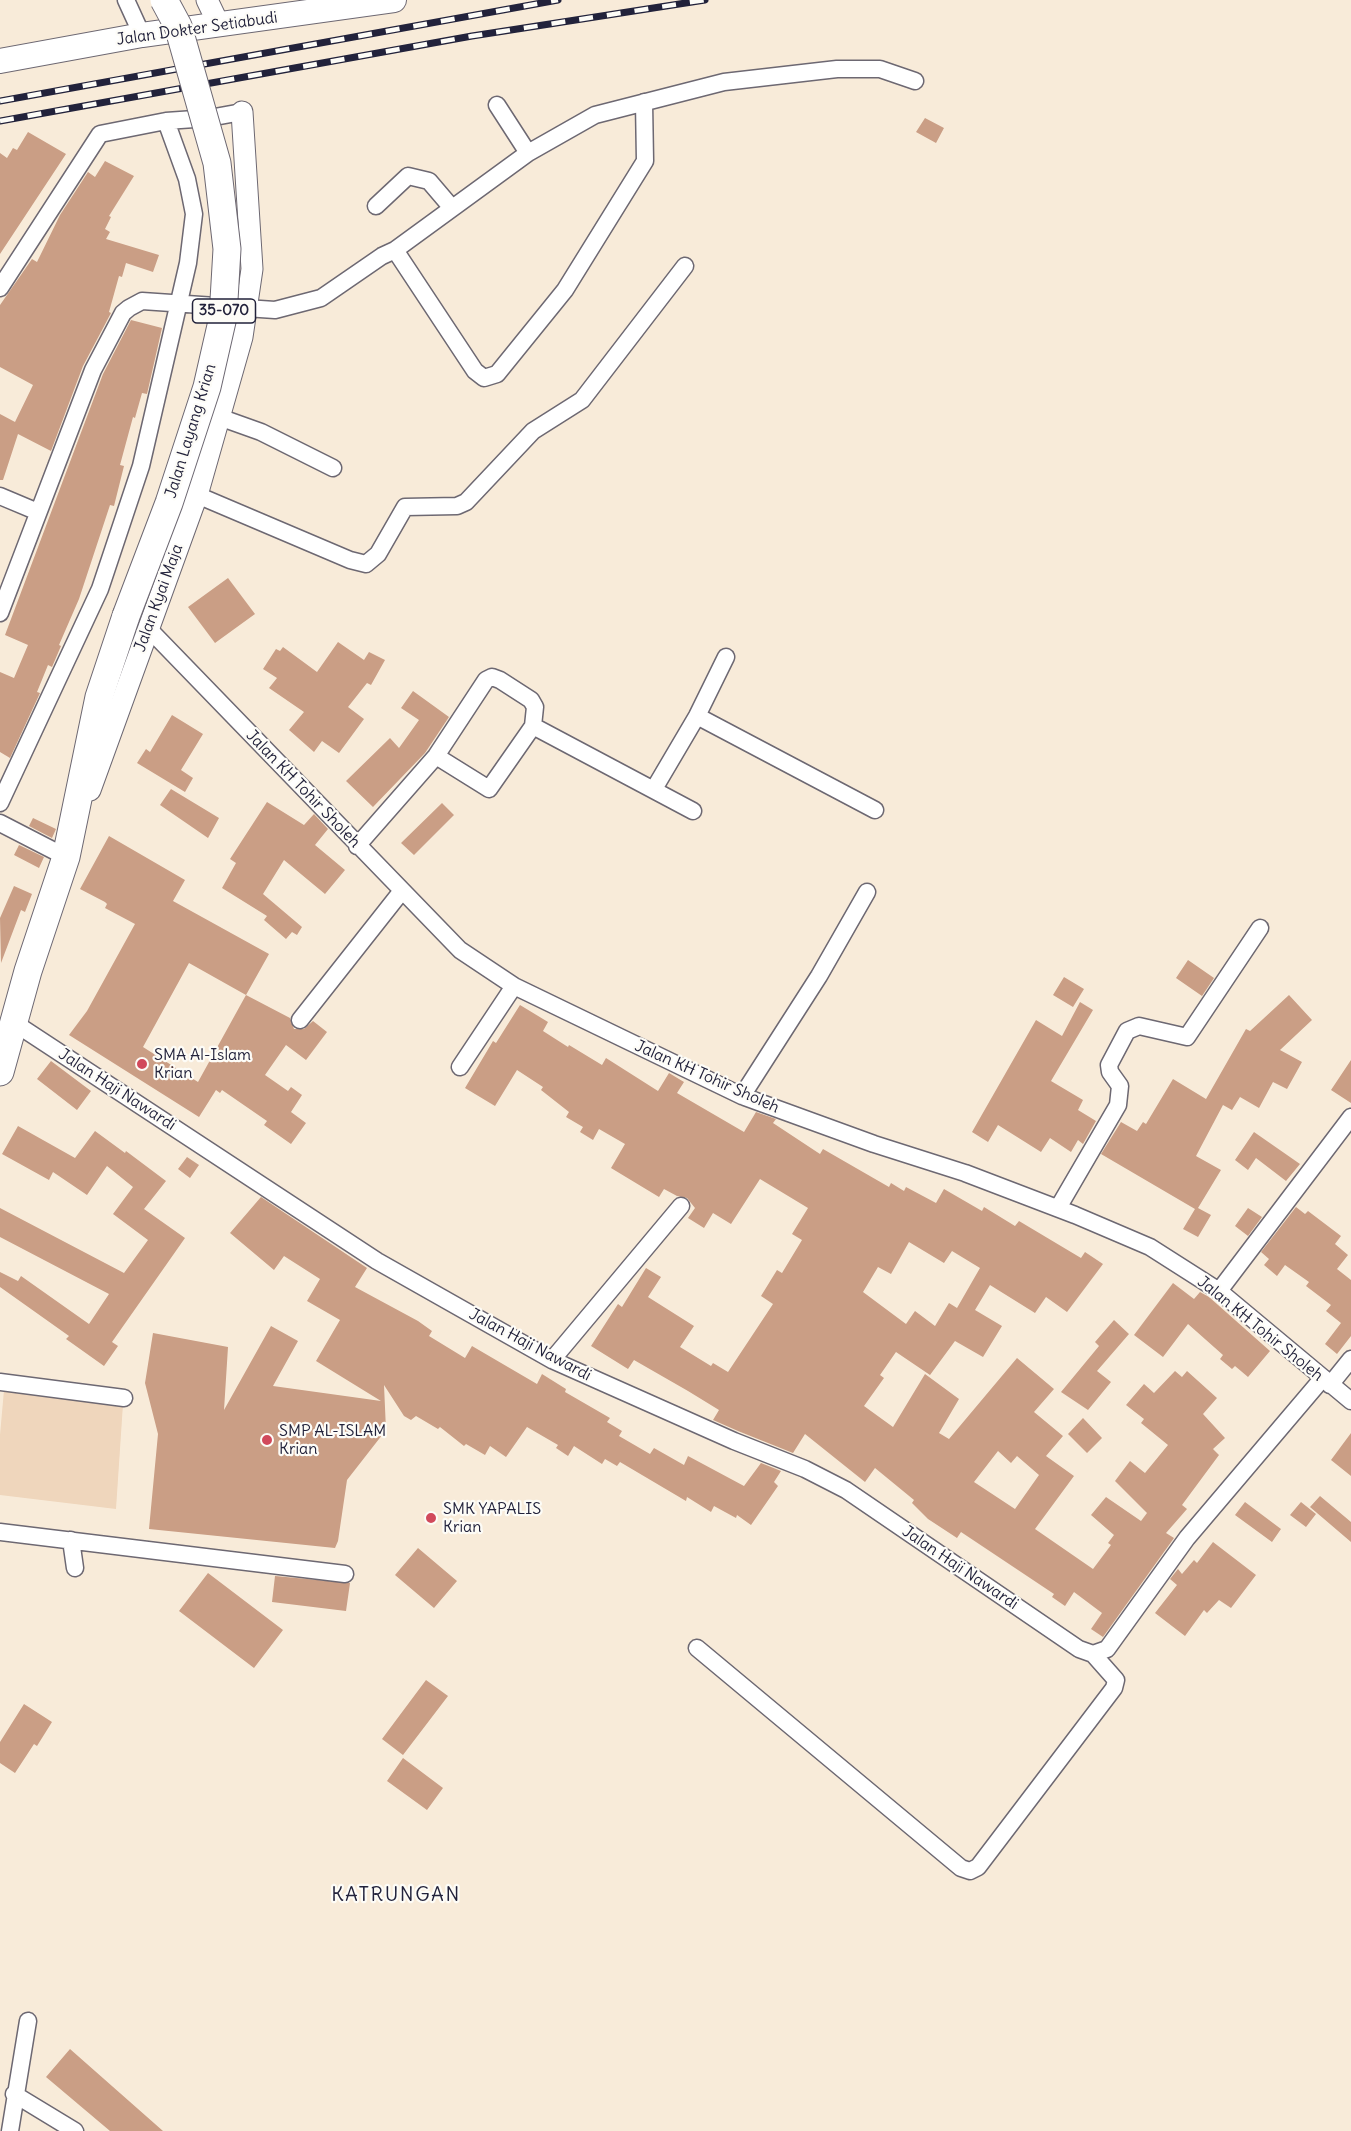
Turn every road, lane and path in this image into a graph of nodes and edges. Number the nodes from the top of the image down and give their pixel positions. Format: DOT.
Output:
graph roads {
  1 [pos="126,0"];
  2 [pos="164,0"];
  3 [pos="207,0"];
  4 [pos="394,0"];
  5 [pos="219,25"];
  6 [pos="146,35"];
  7 [pos="0,61"];
  8 [pos="915,81"];
  9 [pos="644,102"];
  10 [pos="496,105"];
  11 [pos="242,112"];
  12 [pos="170,121"];
  13 [pos="528,153"];
  14 [pos="376,206"];
  15 [pos="452,208"];
  16 [pos="395,250"];
  17 [pos="685,267"];
  18 [pos="0,288"];
  19 [pos="178,303"];
  20 [pos="239,309"];
  21 [pos="219,417"];
  22 [pos="333,468"];
  23 [pos="197,495"];
  24 [pos="0,496"];
  25 [pos="38,512"];
  26 [pos="0,613"];
  27 [pos="136,622"];
  28 [pos="726,657"];
  29 [pos="697,716"];
  30 [pos="533,726"];
  31 [pos="436,756"];
  32 [pos="654,789"];
  33 [pos="0,803"];
  34 [pos="875,810"];
  35 [pos="693,811"];
  36 [pos="2,824"];
  37 [pos="357,846"];
  38 [pos="62,855"];
  39 [pos="401,892"];
  40 [pos="867,892"];
  41 [pos="1260,928"];
  42 [pos="514,986"];
  43 [pos="300,1020"];
  44 [pos="13,1022"];
  45 [pos="460,1067"];
  46 [pos="0,1072"];
  47 [pos="742,1096"];
  48 [pos="1351,1117"];
  49 [pos="681,1206"];
  50 [pos="1058,1208"];
  51 [pos="1219,1292"];
  52 [pos="1351,1359"];
  53 [pos="552,1360"];
  54 [pos="0,1382"];
  55 [pos="1326,1382"];
  56 [pos="124,1398"];
  57 [pos="1351,1401"];
  58 [pos="0,1532"];
  59 [pos="345,1574"];
  60 [pos="697,1648"];
  61 [pos="1093,1654"];
  62 [pos="28,2021"];
  63 [pos="14,2094"];
  64 [pos="10,2131"];
  65 [pos="75,2131"];
  1 -- 6 [label="street"];
  2 -- 27 [label="main road, Jalan Layang Krian / 35-070, bridge"];
  3 -- 5 [label="street"];
  4 -- 5 [label="main road, Jalan Dokter Setiabudi"];
  5 -- 6 [label="main road, Jalan Dokter Setiabudi"];
  6 -- 7 [label="main road, Jalan Dokter Setiabudi"];
  8 -- 9 [label="street"];
  9 -- 13 [label="street"];
  9 -- 16 [label="street"];
  10 -- 13 [label="street"];
  11 -- 12 [label="street"];
  11 -- 20 [label="street, Jalan Kyai Maja"];
  12 -- 18 [label="street"];
  12 -- 19 [label="street"];
  13 -- 15 [label="street"];
  14 -- 15 [label="street"];
  15 -- 16 [label="street"];
  16 -- 20 [label="street"];
  17 -- 23 [label="street"];
  19 -- 20 [label="street"];
  19 -- 25 [label="street"];
  19 -- 33 [label="street"];
  20 -- 21 [label="street, Jalan Kyai Maja"];
  21 -- 22 [label="street"];
  21 -- 23 [label="street, Jalan Kyai Maja"];
  23 -- 27 [label="street, Jalan Kyai Maja"];
  24 -- 25 [label="street"];
  25 -- 26 [label="street"];
  27 -- 37 [label="street, Jalan KH Tohir Sholeh"];
  27 -- 38 [label="main road, Jalan Layang Krian / 35-070"];
  28 -- 29 [label="street"];
  29 -- 32 [label="street"];
  29 -- 34 [label="street"];
  30 -- 31 [label="street"];
  30 -- 31 [label="street"];
  30 -- 32 [label="street"];
  31 -- 37 [label="street"];
  32 -- 35 [label="street"];
  36 -- 38 [label="street"];
  37 -- 39 [label="street, Jalan KH Tohir Sholeh"];
  38 -- 44 [label="main road, 35-070"];
  39 -- 42 [label="street, Jalan KH Tohir Sholeh"];
  39 -- 43 [label="street"];
  40 -- 47 [label="street"];
  41 -- 50 [label="street"];
  42 -- 45 [label="street"];
  42 -- 47 [label="street, Jalan KH Tohir Sholeh"];
  44 -- 46 [label="main road, 35-070"];
  44 -- 53 [label="street, Jalan Haji Nawardi"];
  47 -- 50 [label="street, Jalan KH Tohir Sholeh"];
  48 -- 51 [label="street"];
  49 -- 53 [label="street"];
  50 -- 51 [label="street, Jalan KH Tohir Sholeh"];
  51 -- 55 [label="street, Jalan KH Tohir Sholeh"];
  52 -- 55 [label="street"];
  53 -- 61 [label="street, Jalan Haji Nawardi"];
  54 -- 56 [label="street"];
  55 -- 57 [label="street, Jalan KH Tohir Sholeh"];
  55 -- 61 [label="street"];
  58 -- 59 [label="street"];
  60 -- 61 [label="street"];
  62 -- 63 [label="street"];
  63 -- 64 [label="street"];
  63 -- 65 [label="street"];
}
